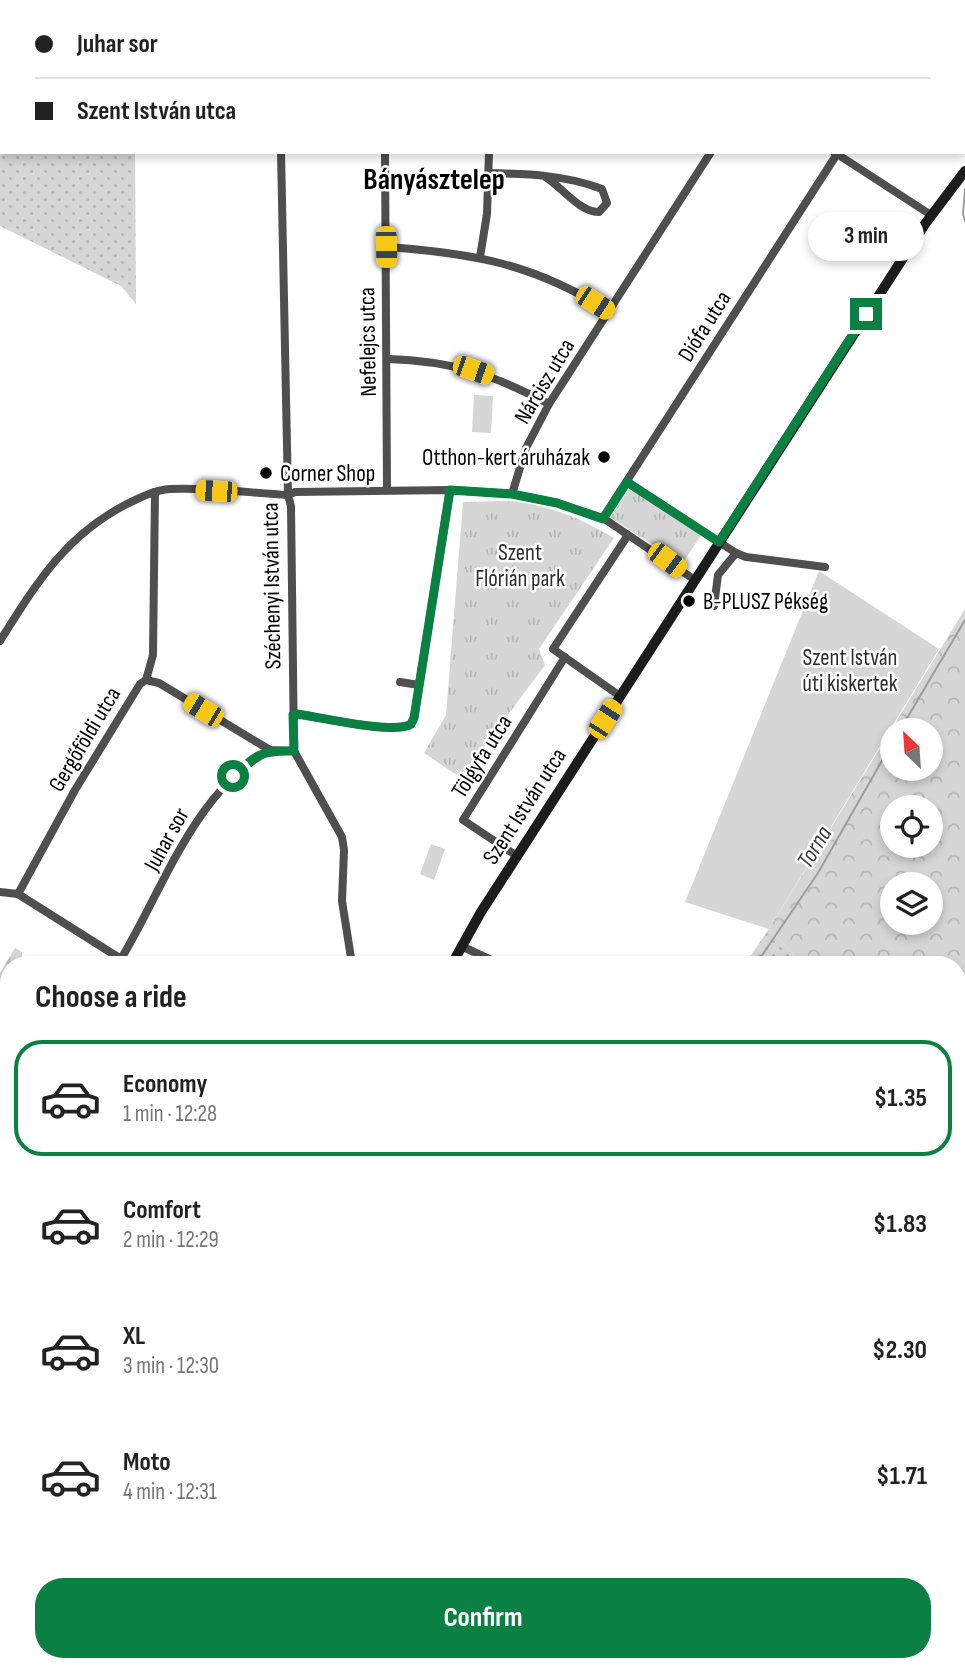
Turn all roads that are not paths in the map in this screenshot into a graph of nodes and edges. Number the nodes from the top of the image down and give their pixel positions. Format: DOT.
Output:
graph roads {
  1 [pos="281,154"];
  2 [pos="385,154"];
  3 [pos="489,154"];
  4 [pos="710,154"];
  5 [pos="835,154"];
  6 [pos="838,154"];
  7 [pos="965,171"];
  8 [pos="489,173"];
  9 [pos="544,176"];
  10 [pos="931,215"];
  11 [pos="386,247"];
  12 [pos="480,257"];
  13 [pos="610,312"];
  14 [pos="387,359"];
  15 [pos="549,404"];
  16 [pos="627,482"];
  17 [pos="387,490"];
  18 [pos="450,490"];
  19 [pos="155,492"];
  20 [pos="512,494"];
  21 [pos="288,495"];
  22 [pos="603,519"];
  23 [pos="628,536"];
  24 [pos="719,542"];
  25 [pos="736,553"];
  26 [pos="825,567"];
  27 [pos="695,580"];
  28 [pos="714,606"];
  29 [pos="0,641"];
  30 [pos="565,657"];
  31 [pos="146,680"];
  32 [pos="400,682"];
  33 [pos="419,685"];
  34 [pos="620,696"];
  35 [pos="293,715"];
  36 [pos="270,750"];
  37 [pos="294,751"];
  38 [pos="517,856"];
  39 [pos="0,892"];
  40 [pos="18,894"];
  41 [pos="461,946"];
  42 [pos="111,956"];
  43 [pos="123,956"];
  44 [pos="351,956"];
  45 [pos="456,956"];
  46 [pos="483,956"];
  1 -- 21 [label="street, Széchenyi István utca"];
  2 -- 11 [label="street, Nefelejcs utca"];
  3 -- 8 [label="street"];
  4 -- 13 [label="street, Nárcisz utca"];
  5 -- 16 [label="street, Diófa utca"];
  6 -- 10 [label="street"];
  7 -- 10 [label="main road, Szent István utca"];
  8 -- 9 [label="street"];
  8 -- 12 [label="street"];
  9 -- 9 [label="street"];
  10 -- 24 [label="main road, Szent István utca"];
  11 -- 12 [label="street"];
  11 -- 14 [label="street, Nefelejcs utca"];
  12 -- 13 [label="street"];
  13 -- 15 [label="street, Nárcisz utca"];
  14 -- 15 [label="street"];
  14 -- 17 [label="street, Nefelejcs utca"];
  15 -- 20 [label="street, Nárcisz utca"];
  16 -- 22 [label="street, Diófa utca"];
  16 -- 24 [label="street"];
  17 -- 18 [label="street"];
  17 -- 21 [label="street"];
  18 -- 20 [label="street"];
  18 -- 33 [label="street"];
  19 -- 21 [label="street"];
  19 -- 29 [label="street"];
  19 -- 31 [label="street"];
  20 -- 22 [label="street"];
  21 -- 35 [label="street, Széchenyi István utca"];
  22 -- 23 [label="street"];
  23 -- 27 [label="street"];
  23 -- 30 [label="street"];
  24 -- 25 [label="street"];
  24 -- 27 [label="main road, Szent István utca"];
  25 -- 26 [label="street"];
  25 -- 28 [label="street"];
  27 -- 34 [label="main road, Szent István utca"];
  30 -- 34 [label="street"];
  30 -- 38 [label="street, Tölgyfa utca"];
  31 -- 36 [label="street, Gergőföldi utca"];
  31 -- 40 [label="street, Gergőföldi utca"];
  32 -- 33 [label="street"];
  33 -- 35 [label="street"];
  34 -- 38 [label="main road, Szent István utca"];
  35 -- 37 [label="street, Széchenyi István utca"];
  36 -- 37 [label="street, Gergőföldi utca"];
  36 -- 43 [label="street, Juhar sor"];
  37 -- 44 [label="street, Széchenyi István utca"];
  38 -- 41 [label="main road, Szent István utca"];
  39 -- 40 [label="street"];
  40 -- 42 [label="street"];
  41 -- 45 [label="main road, Szent István utca"];
  41 -- 46 [label="street"];
}
